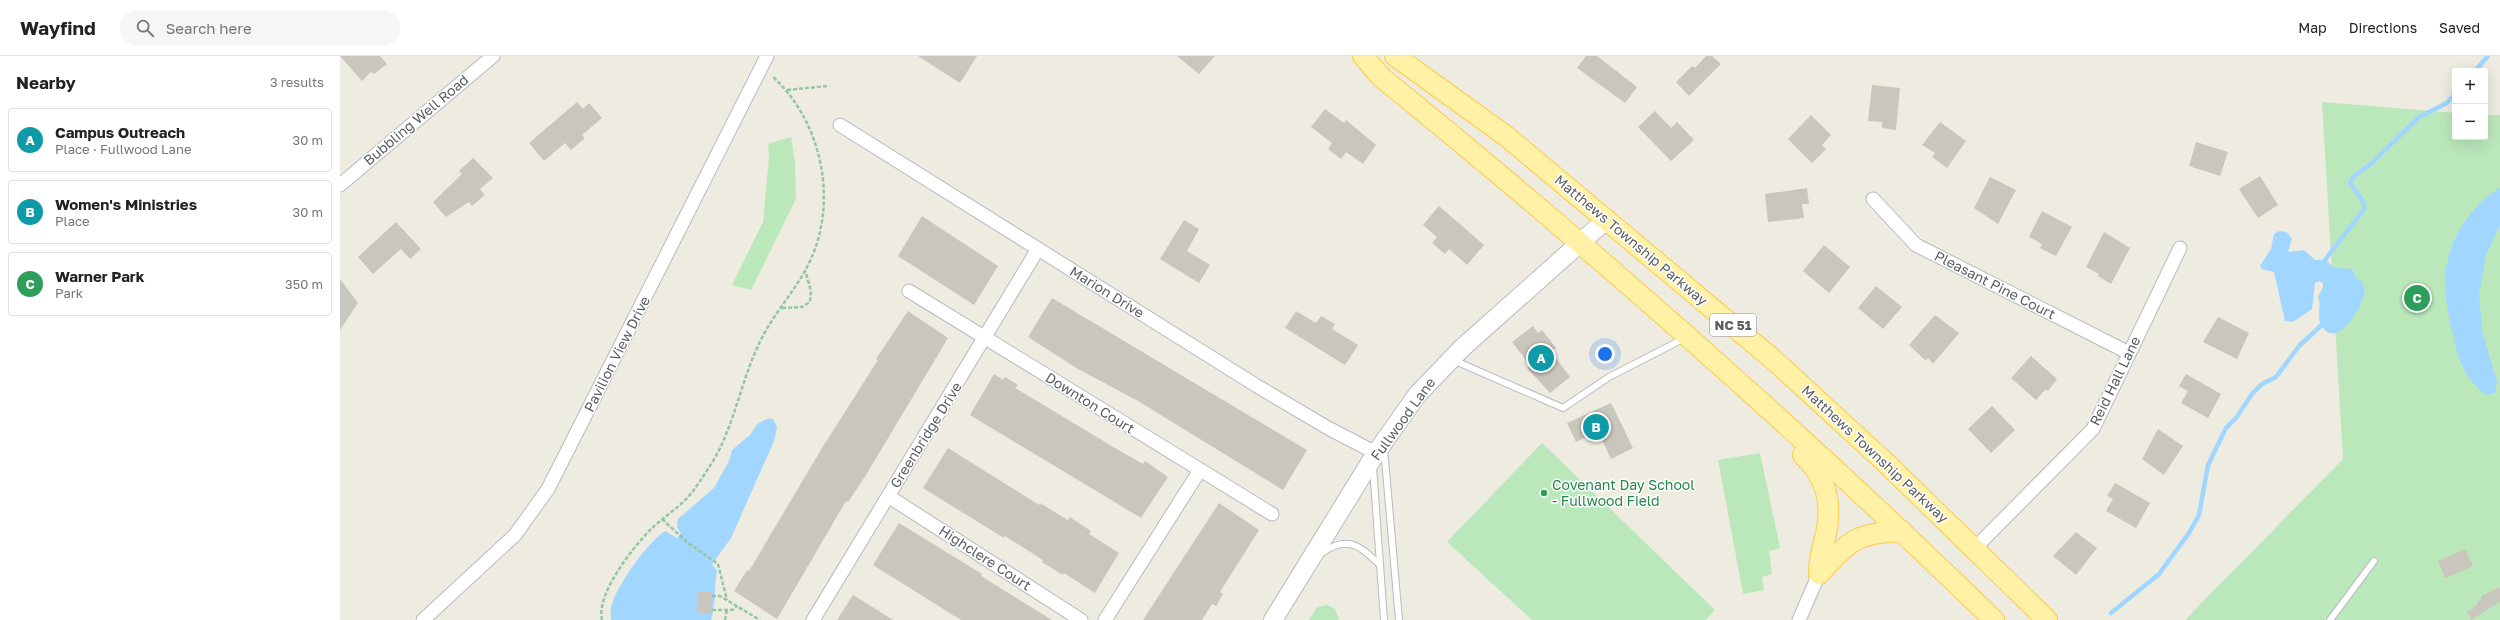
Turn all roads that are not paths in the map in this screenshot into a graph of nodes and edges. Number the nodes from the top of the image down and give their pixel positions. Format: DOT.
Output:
graph roads {
  1 [pos="493,56"];
  2 [pos="767,56"];
  3 [pos="1363,56"];
  4 [pos="1395,56"];
  5 [pos="840,125"];
  6 [pos="340,185"];
  7 [pos="1873,199"];
  8 [pos="1607,218"];
  9 [pos="1580,242"];
  10 [pos="2180,248"];
  11 [pos="1038,249"];
  12 [pos="909,291"];
  13 [pos="1688,336"];
  14 [pos="985,339"];
  15 [pos="2130,353"];
  16 [pos="1451,359"];
  17 [pos="1753,393"];
  18 [pos="1377,452"];
  19 [pos="1200,470"];
  20 [pos="888,496"];
  21 [pos="1272,514"];
  22 [pos="1902,531"];
  23 [pos="1975,548"];
  24 [pos="2374,561"];
  25 [pos="1309,562"];
  26 [pos="1380,565"];
  27 [pos="1819,574"];
  28 [pos="423,620"];
  29 [pos="813,620"];
  30 [pos="1081,620"];
  31 [pos="1105,620"];
  32 [pos="1273,620"];
  33 [pos="1384,620"];
  34 [pos="1399,620"];
  35 [pos="1799,620"];
  36 [pos="1994,620"];
  37 [pos="2047,620"];
  38 [pos="2330,620"];
  1 -- 6 [label="street, Bubbling Well Road"];
  2 -- 28 [label="street, Pavilion View Drive"];
  3 -- 9 [label="main road, NC 51"];
  4 -- 8 [label="main road, Matthews Township Parkway / NC 51"];
  5 -- 11 [label="street, Marion Drive"];
  7 -- 15 [label="street, Pleasant Pine Court"];
  8 -- 9 [label="street, Fullwood Lane"];
  8 -- 23 [label="main road, Matthews Township Parkway / NC 51"];
  9 -- 13 [label="main road, NC 51"];
  9 -- 16 [label="street, Fullwood Lane"];
  10 -- 15 [label="street, Reid Hall Lane"];
  11 -- 14 [label="street, Greenbridge Drive"];
  11 -- 18 [label="street, Marion Drive"];
  12 -- 14 [label="street, Downton Court"];
  13 -- 16 [label="lane"];
  13 -- 17 [label="main road, NC 51"];
  14 -- 19 [label="street, Downton Court"];
  14 -- 20 [label="street, Greenbridge Drive"];
  15 -- 23 [label="street, Reid Hall Lane"];
  16 -- 18 [label="street, Fullwood Lane"];
  17 -- 22 [label="main road, NC 51"];
  17 -- 27 [label="main road"];
  18 -- 25 [label="street, Fullwood Lane"];
  18 -- 26 [label="lane"];
  18 -- 34 [label="lane"];
  19 -- 21 [label="street, Downton Court"];
  19 -- 31 [label="street"];
  20 -- 29 [label="street, Greenbridge Drive"];
  20 -- 30 [label="street, Highclere Court"];
  22 -- 27 [label="main road"];
  22 -- 36 [label="main road, NC 51"];
  23 -- 37 [label="main road, Matthews Township Parkway / NC 51"];
  24 -- 38 [label="lane"];
  25 -- 26 [label="lane"];
  25 -- 32 [label="street, Fullwood Lane"];
  26 -- 33 [label="lane"];
  27 -- 35 [label="street"];
}
